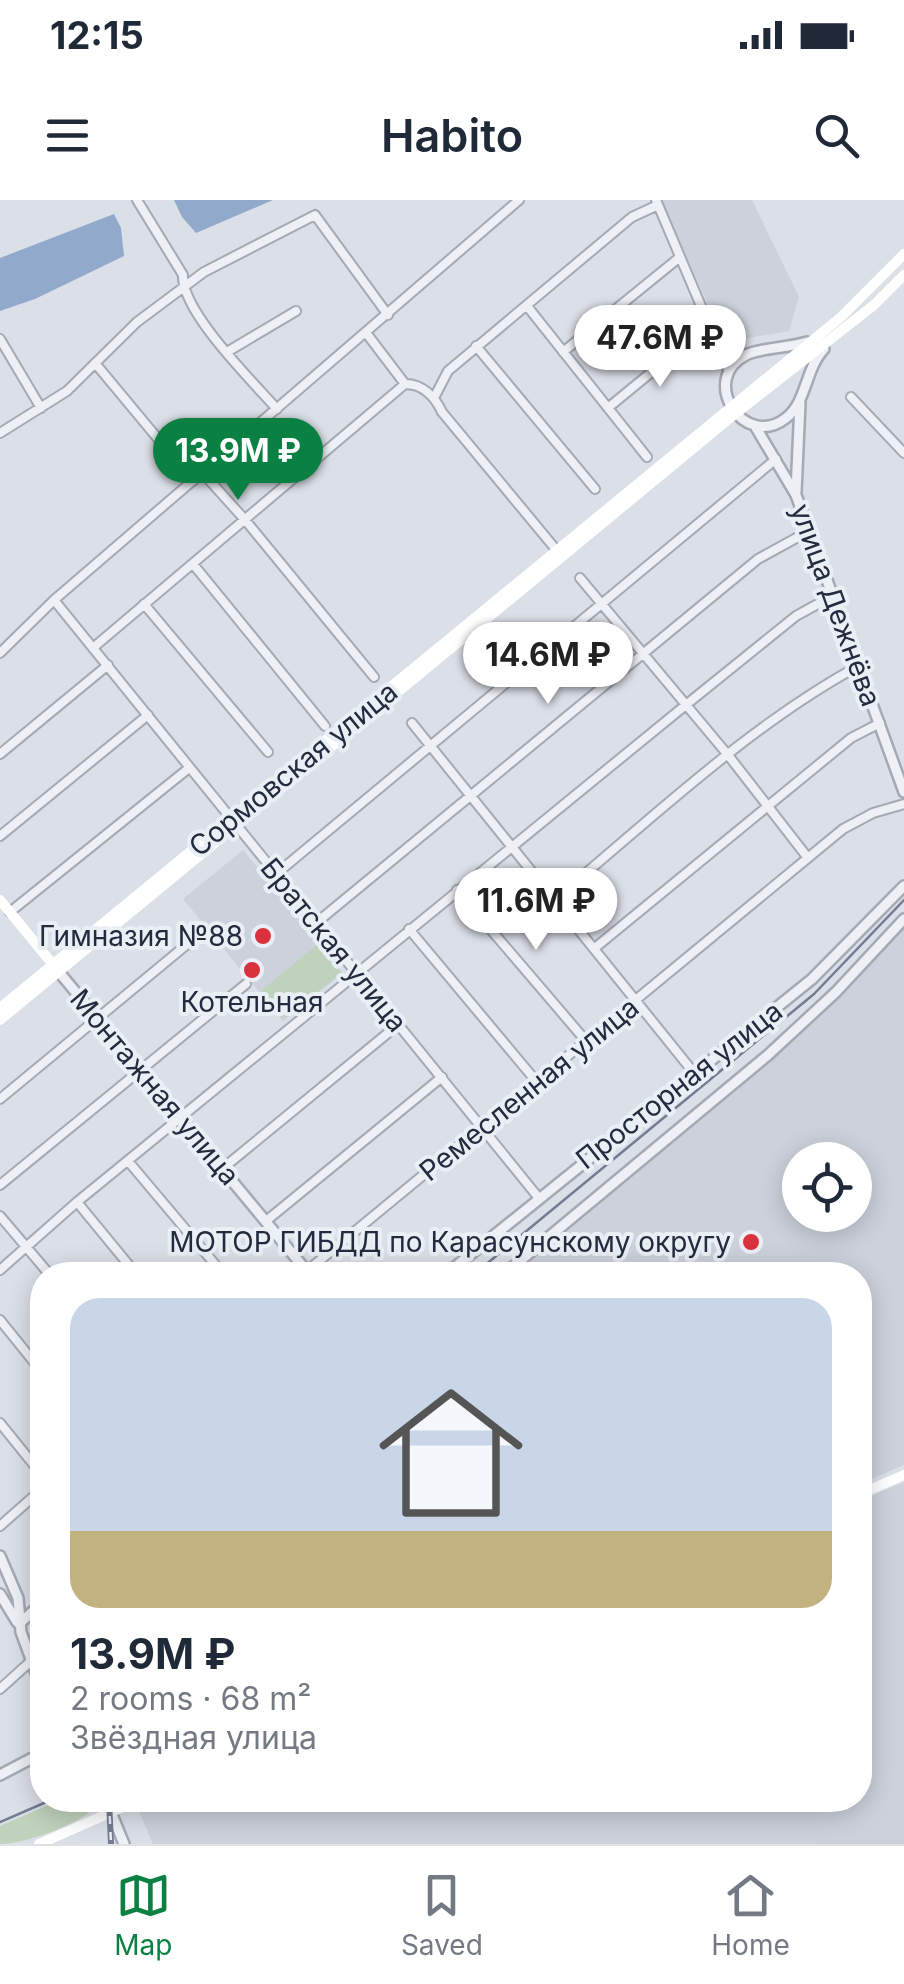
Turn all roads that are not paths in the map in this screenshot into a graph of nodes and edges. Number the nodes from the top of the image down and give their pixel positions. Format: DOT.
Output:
graph roads {
  1 [pos="136,200"];
  2 [pos="520,200"];
  3 [pos="657,203"];
  4 [pos="904,254"];
  5 [pos="680,258"];
  6 [pos="904,275"];
  7 [pos="182,288"];
  8 [pos="527,306"];
  9 [pos="861,306"];
  10 [pos="296,311"];
  11 [pos="388,316"];
  12 [pos="846,326"];
  13 [pos="367,334"];
  14 [pos="0,339"];
  15 [pos="814,339"];
  16 [pos="687,343"];
  17 [pos="476,346"];
  18 [pos="771,351"];
  19 [pos="227,352"];
  20 [pos="563,352"];
  21 [pos="95,363"];
  22 [pos="791,363"];
  23 [pos="729,372"];
  24 [pos="405,384"];
  25 [pos="800,392"];
  26 [pos="435,396"];
  27 [pos="851,397"];
  28 [pos="41,408"];
  29 [pos="609,408"];
  30 [pos="277,410"];
  31 [pos="732,411"];
  32 [pos="756,426"];
  33 [pos="0,433"];
  34 [pos="904,453"];
  35 [pos="648,456"];
  36 [pos="776,460"];
  37 [pos="202,472"];
  38 [pos="193,481"];
  39 [pos="595,489"];
  40 [pos="796,494"];
  41 [pos="246,520"];
  42 [pos="808,530"];
  43 [pos="560,554"];
  44 [pos="194,564"];
  45 [pos="580,578"];
  46 [pos="834,595"];
  47 [pos="54,600"];
  48 [pos="144,604"];
  49 [pos="602,605"];
  50 [pos="94,647"];
  51 [pos="0,653"];
  52 [pos="642,653"];
  53 [pos="108,665"];
  54 [pos="860,665"];
  55 [pos="374,677"];
  56 [pos="686,704"];
  57 [pos="148,716"];
  58 [pos="412,722"];
  59 [pos="880,723"];
  60 [pos="325,726"];
  61 [pos="432,746"];
  62 [pos="268,752"];
  63 [pos="0,754"];
  64 [pos="728,755"];
  65 [pos="189,768"];
  66 [pos="904,792"];
  67 [pos="470,796"];
  68 [pos="904,804"];
  69 [pos="766,806"];
  70 [pos="234,822"];
  71 [pos="0,836"];
  72 [pos="511,847"];
  73 [pos="808,858"];
  74 [pos="276,874"];
  75 [pos="904,886"];
  76 [pos="457,890"];
  77 [pos="556,899"];
  78 [pos="0,900"];
  79 [pos="10,912"];
  80 [pos="904,919"];
  81 [pos="316,923"];
  82 [pos="409,930"];
  83 [pos="202,932"];
  84 [pos="596,947"];
  85 [pos="56,968"];
  86 [pos="356,973"];
  87 [pos="246,984"];
  88 [pos="638,1000"];
  89 [pos="0,1008"];
  90 [pos="98,1018"];
  91 [pos="0,1020"];
  92 [pos="399,1024"];
  93 [pos="586,1040"];
  94 [pos="139,1069"];
  95 [pos="694,1072"];
  96 [pos="442,1077"];
  97 [pos="536,1081"];
  98 [pos="0,1099"];
  99 [pos="180,1118"];
  100 [pos="482,1127"];
  101 [pos="128,1161"];
  102 [pos="222,1169"];
  103 [pos="0,1185"];
  104 [pos="538,1197"];
  105 [pos="78,1202"];
  106 [pos="0,1216"];
  107 [pos="266,1221"];
  108 [pos="26,1246"];
  109 [pos="39,1262"];
  110 [pos="126,1262"];
  111 [pos="213,1262"];
  112 [pos="297,1262"];
  113 [pos="320,1262"];
  114 [pos="460,1262"];
  115 [pos="519,1262"];
  116 [pos="0,1270"];
  117 [pos="0,1320"];
  118 [pos="30,1357"];
  119 [pos="0,1423"];
  120 [pos="30,1460"];
  121 [pos="904,1474"];
  122 [pos="872,1488"];
  123 [pos="30,1500"];
  124 [pos="0,1526"];
  125 [pos="0,1556"];
  126 [pos="0,1594"];
  127 [pos="30,1614"];
  128 [pos="20,1624"];
  129 [pos="30,1662"];
  130 [pos="0,1689"];
  131 [pos="30,1760"];
  132 [pos="0,1774"];
  133 [pos="115,1812"];
  134 [pos="110,1814"];
  135 [pos="39,1844"];
  136 [pos="47,1844"];
  137 [pos="124,1844"];
  1 -- 7 [label="street"];
  2 -- 11 [label="street"];
  3 -- 5 [label="street"];
  3 -- 8 [label="street"];
  4 -- 9 [label="main road, Сормовская улица"];
  5 -- 20 [label="street"];
  5 -- 23 [label="street"];
  6 -- 9 [label="main road, Сормовская улица"];
  7 -- 11 [label="street"];
  7 -- 19 [label="street"];
  7 -- 21 [label="street"];
  8 -- 17 [label="street"];
  8 -- 20 [label="street"];
  9 -- 12 [label="main road, Сормовская улица"];
  9 -- 15 [label="main road, Сормовская улица"];
  10 -- 19 [label="street"];
  11 -- 13 [label="street"];
  12 -- 22 [label="main road, Сормовская улица"];
  12 -- 25 [label="street"];
  13 -- 24 [label="street"];
  13 -- 30 [label="street"];
  14 -- 28 [label="street"];
  15 -- 18 [label="street"];
  15 -- 22 [label="main road, Сормовская улица"];
  16 -- 29 [label="street"];
  17 -- 26 [label="street"];
  17 -- 39 [label="street"];
  18 -- 22 [label="street"];
  18 -- 23 [label="street"];
  19 -- 30 [label="street"];
  20 -- 29 [label="street"];
  21 -- 28 [label="street"];
  21 -- 38 [label="street"];
  22 -- 25 [label="street"];
  22 -- 31 [label="main road, Сормовская улица"];
  23 -- 31 [label="street"];
  24 -- 26 [label="street"];
  24 -- 41 [label="street"];
  25 -- 32 [label="street"];
  25 -- 40 [label="street"];
  26 -- 43 [label="street"];
  27 -- 34 [label="street"];
  28 -- 33 [label="street"];
  29 -- 35 [label="street"];
  30 -- 37 [label="street"];
  31 -- 32 [label="street"];
  31 -- 43 [label="main road, Сормовская улица"];
  32 -- 36 [label="street, улица Дежнёва"];
  36 -- 40 [label="street, улица Дежнёва"];
  36 -- 49 [label="street"];
  37 -- 38 [label="street"];
  37 -- 41 [label="street"];
  38 -- 47 [label="street"];
  40 -- 42 [label="street, улица Дежнёва"];
  41 -- 44 [label="street"];
  41 -- 55 [label="street"];
  42 -- 46 [label="street, улица Дежнёва"];
  42 -- 52 [label="street"];
  43 -- 70 [label="main road, Сормовская улица"];
  44 -- 48 [label="street"];
  44 -- 60 [label="street"];
  45 -- 49 [label="street"];
  46 -- 54 [label="street, улица Дежнёва"];
  46 -- 56 [label="street"];
  47 -- 50 [label="street, Братская улица"];
  47 -- 51 [label="street"];
  48 -- 50 [label="street"];
  48 -- 62 [label="street"];
  49 -- 52 [label="street"];
  49 -- 61 [label="street"];
  50 -- 53 [label="street, Братская улица"];
  52 -- 56 [label="street"];
  52 -- 67 [label="street"];
  53 -- 57 [label="street, Братская улица"];
  53 -- 63 [label="street"];
  54 -- 59 [label="street, улица Дежнёва"];
  54 -- 64 [label="street"];
  56 -- 64 [label="street"];
  56 -- 72 [label="street"];
  57 -- 65 [label="street, Братская улица"];
  57 -- 71 [label="street"];
  58 -- 61 [label="street"];
  59 -- 66 [label="street, улица Дежнёва"];
  59 -- 69 [label="street"];
  61 -- 67 [label="street"];
  61 -- 74 [label="street"];
  64 -- 69 [label="street"];
  64 -- 77 [label="street"];
  65 -- 70 [label="street, Братская улица"];
  65 -- 79 [label="street"];
  67 -- 72 [label="street"];
  67 -- 81 [label="street"];
  68 -- 73 [label="street, Ремесленная улица"];
  69 -- 73 [label="street"];
  69 -- 84 [label="street"];
  70 -- 74 [label="street, Братская улица"];
  70 -- 85 [label="main road, Сормовская улица"];
  72 -- 76 [label="street"];
  72 -- 77 [label="street"];
  73 -- 88 [label="street, Ремесленная улица"];
  74 -- 81 [label="street, Братская улица"];
  75 -- 95 [label="street, Просторная улица"];
  76 -- 82 [label="street"];
  76 -- 93 [label="street"];
  77 -- 84 [label="street"];
  78 -- 79 [label="main road, Монтажная улица"];
  79 -- 85 [label="main road, Монтажная улица"];
  80 -- 115 [label="street, Просторная улица"];
  81 -- 86 [label="street, Братская улица"];
  82 -- 86 [label="street"];
  82 -- 97 [label="street"];
  83 -- 90 [label="street"];
  84 -- 88 [label="street"];
  85 -- 89 [label="main road, Сормовская улица"];
  85 -- 90 [label="street, Монтажная улица"];
  85 -- 91 [label="main road, Сормовская улица"];
  86 -- 92 [label="street, Братская улица"];
  86 -- 99 [label="street"];
  87 -- 94 [label="street"];
  88 -- 93 [label="street, Ремесленная улица"];
  88 -- 95 [label="street"];
  90 -- 94 [label="street, Монтажная улица"];
  90 -- 98 [label="street"];
  92 -- 96 [label="street, Братская улица"];
  92 -- 102 [label="street"];
  93 -- 97 [label="street, Ремесленная улица"];
  94 -- 99 [label="street, Монтажная улица"];
  94 -- 103 [label="street"];
  95 -- 104 [label="street, Просторная улица"];
  96 -- 100 [label="street, Братская улица"];
  96 -- 107 [label="street"];
  97 -- 100 [label="street, Ремесленная улица"];
  99 -- 101 [label="street"];
  99 -- 102 [label="street, Монтажная улица"];
  100 -- 104 [label="street, Братская улица"];
  100 -- 113 [label="street, Ремесленная улица"];
  101 -- 105 [label="street"];
  101 -- 111 [label="street"];
  102 -- 107 [label="street, Монтажная улица"];
  104 -- 114 [label="street, Просторная улица"];
  105 -- 108 [label="street"];
  105 -- 110 [label="street"];
  106 -- 108 [label="street"];
  107 -- 112 [label="street, Монтажная улица"];
  108 -- 109 [label="street"];
  108 -- 116 [label="street"];
  117 -- 118 [label="street"];
  119 -- 120 [label="street"];
  121 -- 122 [label="main road"];
  123 -- 124 [label="street"];
  125 -- 128 [label="street"];
  126 -- 128 [label="street"];
  127 -- 128 [label="street"];
  128 -- 129 [label="street"];
  129 -- 130 [label="street"];
  131 -- 132 [label="street"];
  133 -- 134 [label="main road"];
  134 -- 135 [label="main road"];
  134 -- 136 [label="main road"];
  134 -- 137 [label="street"];
}
